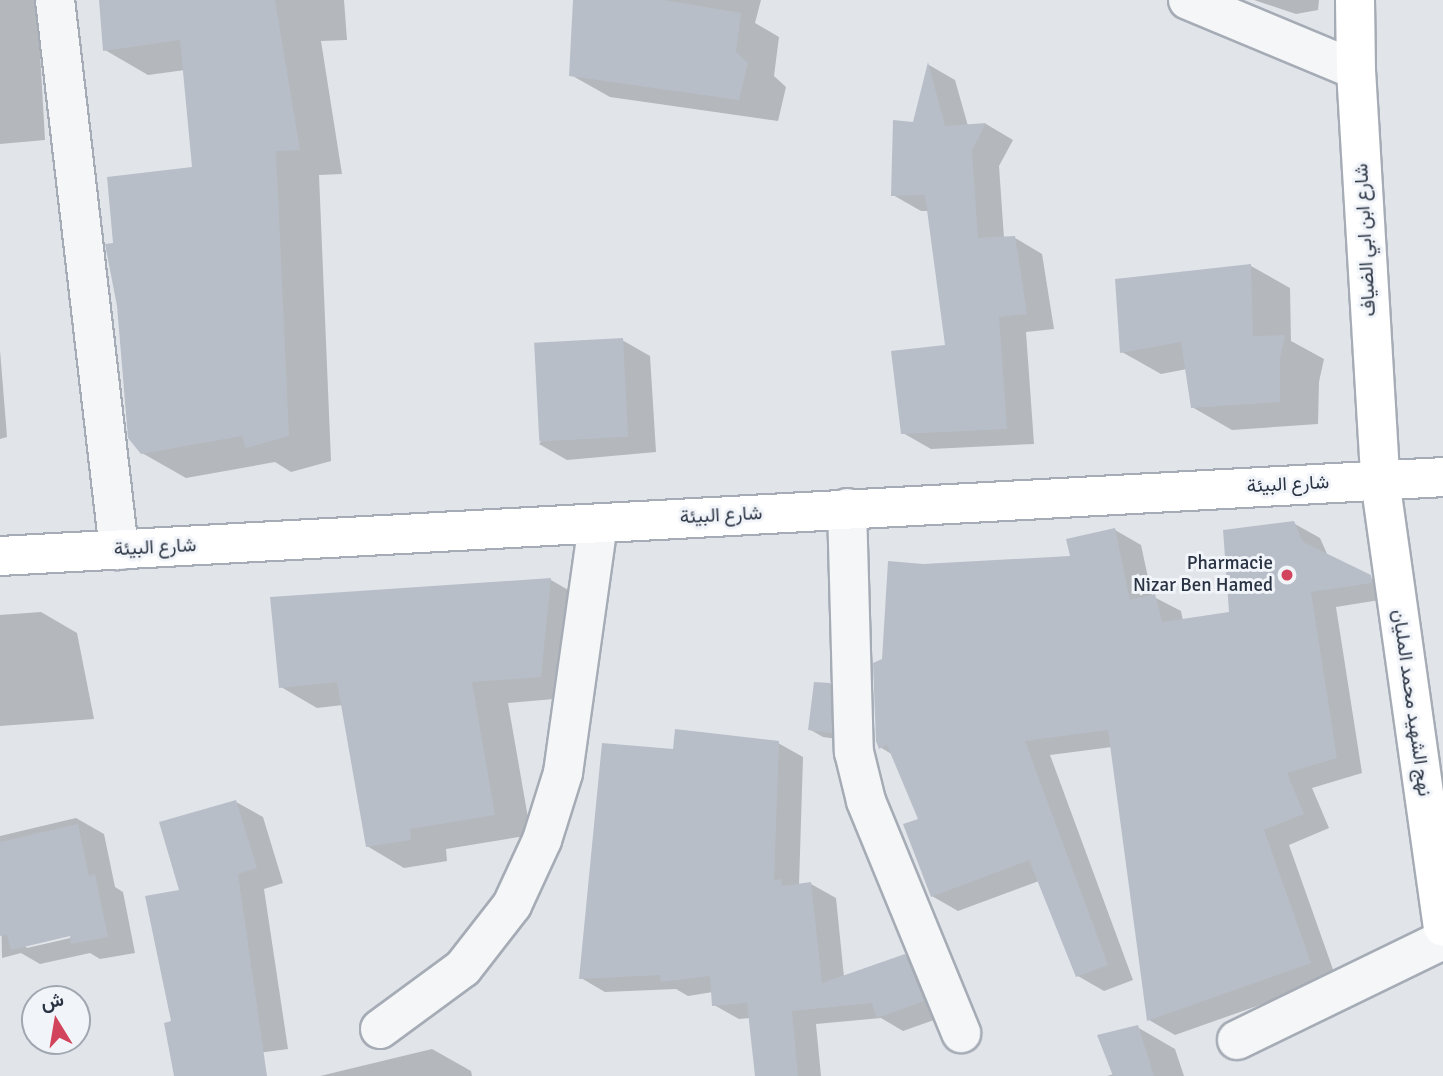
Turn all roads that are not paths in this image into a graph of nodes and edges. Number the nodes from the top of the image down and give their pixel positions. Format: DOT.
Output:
graph roads {
  1 [pos="55,0"];
  2 [pos="1188,0"];
  3 [pos="1355,0"];
  4 [pos="1356,69"];
  5 [pos="1443,477"];
  6 [pos="1380,480"];
  7 [pos="847,509"];
  8 [pos="598,523"];
  9 [pos="119,550"];
  10 [pos="0,556"];
  11 [pos="1443,927"];
  12 [pos="1443,940"];
  13 [pos="380,1029"];
  14 [pos="961,1033"];
  15 [pos="1237,1040"];
  1 -- 9 [label="street"];
  2 -- 4 [label="street"];
  3 -- 4 [label="street, شارع ابن ابي الضياف"];
  4 -- 6 [label="street, شارع ابن ابي الضياف"];
  5 -- 6 [label="street, شارع البيئة"];
  6 -- 7 [label="street, شارع البيئة"];
  6 -- 11 [label="street, نهج الشهيد محمد المليان"];
  7 -- 8 [label="street, شارع البيئة"];
  7 -- 14 [label="street"];
  8 -- 9 [label="street, شارع البيئة"];
  8 -- 13 [label="street"];
  9 -- 10 [label="street, شارع البيئة"];
  12 -- 15 [label="street"];
}
